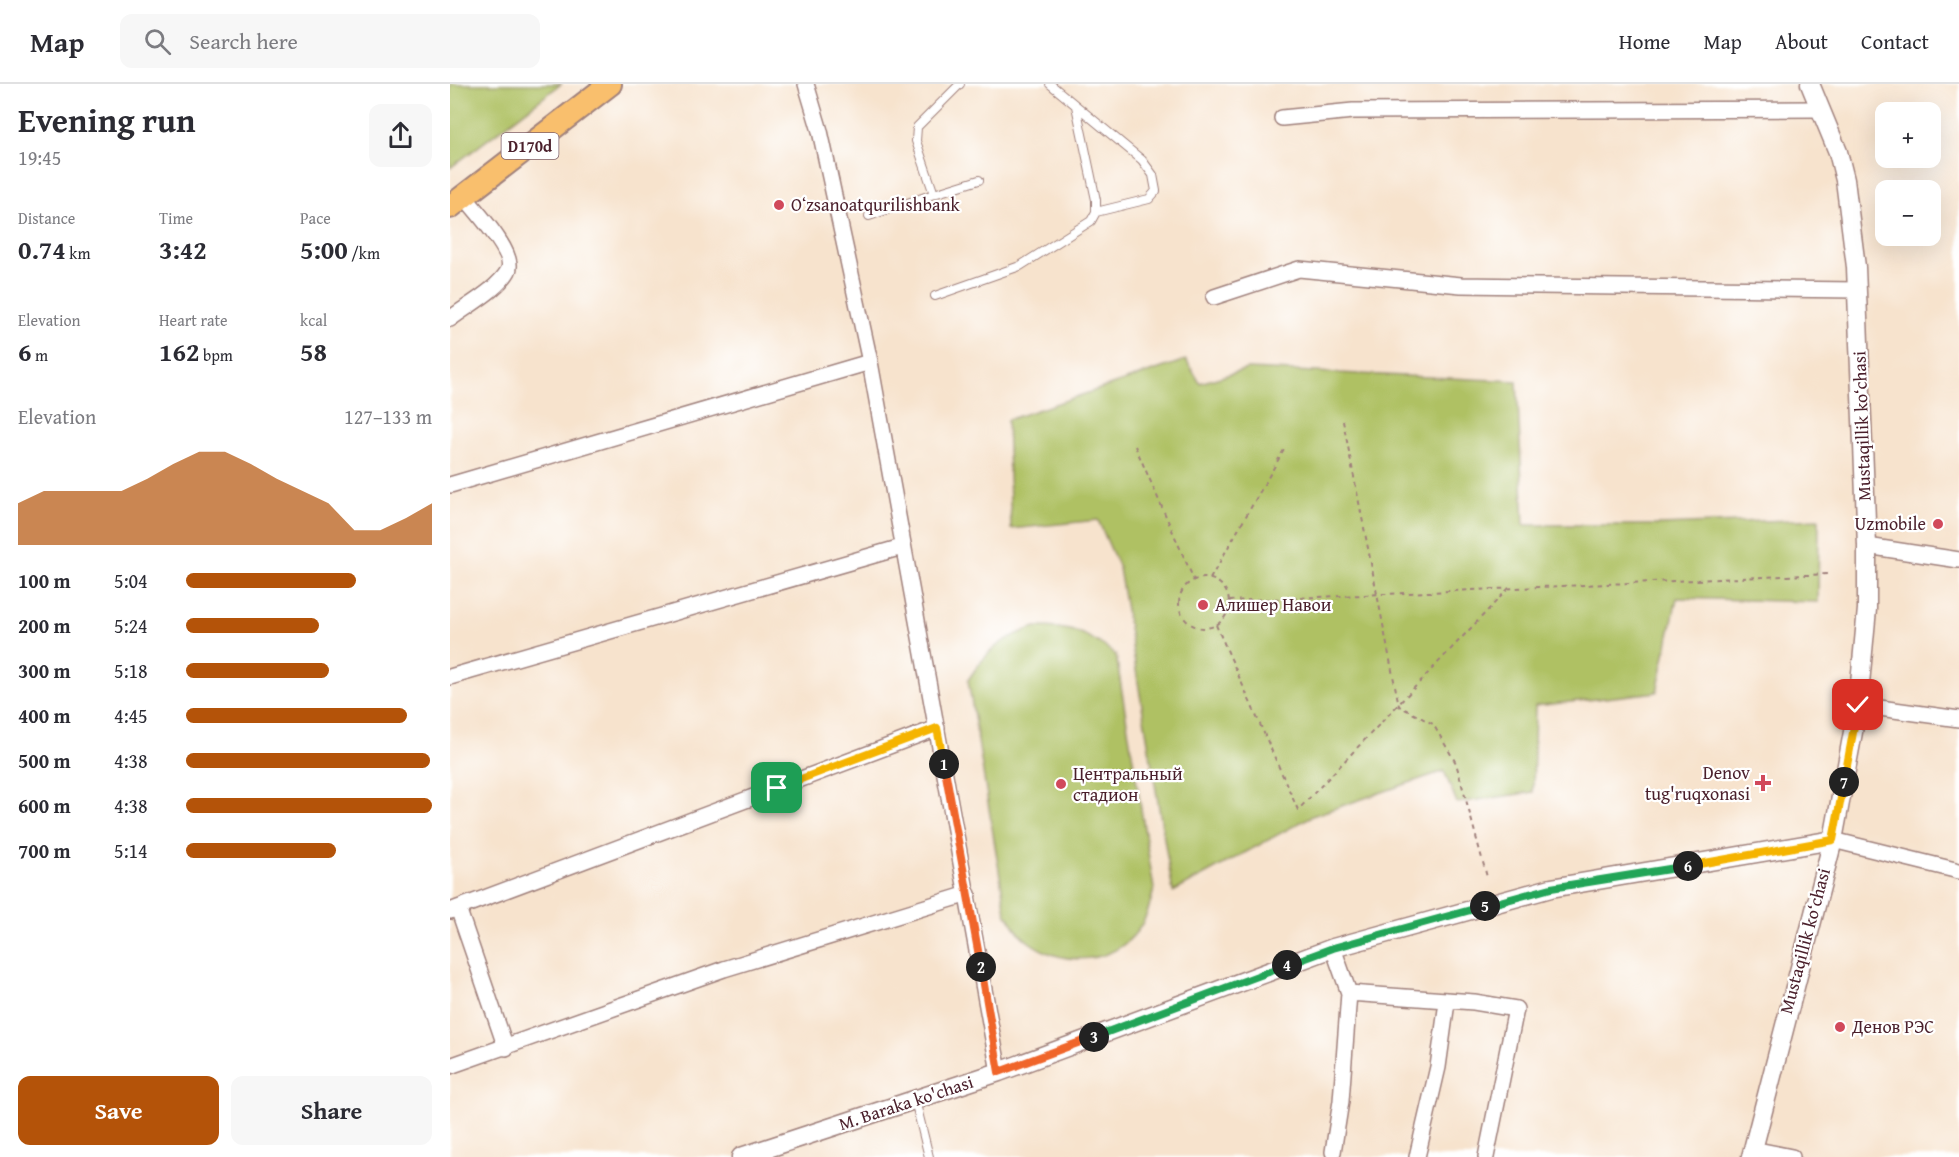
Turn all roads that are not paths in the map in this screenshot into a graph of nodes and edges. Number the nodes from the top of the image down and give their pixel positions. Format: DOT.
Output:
graph roads {
  1 [pos="610,84"];
  2 [pos="806,84"];
  3 [pos="960,84"];
  4 [pos="1050,84"];
  5 [pos="1810,84"];
  6 [pos="1076,105"];
  7 [pos="1820,109"];
  8 [pos="1282,118"];
  9 [pos="979,180"];
  10 [pos="934,194"];
  11 [pos="457,202"];
  12 [pos="1096,212"];
  13 [pos="869,216"];
  14 [pos="1857,290"];
  15 [pos="935,296"];
  16 [pos="1214,297"];
  17 [pos="450,319"];
  18 [pos="870,362"];
  19 [pos="450,486"];
  20 [pos="1867,546"];
  21 [pos="902,547"];
  22 [pos="1959,560"];
  23 [pos="450,677"];
  24 [pos="1858,705"];
  25 [pos="1959,719"];
  26 [pos="937,728"];
  27 [pos="1833,840"];
  28 [pos="1959,871"];
  29 [pos="968,894"];
  30 [pos="454,909"];
  31 [pos="1333,948"];
  32 [pos="1349,993"];
  33 [pos="1447,1002"];
  34 [pos="506,1048"];
  35 [pos="450,1066"];
  36 [pos="999,1072"];
  37 [pos="915,1100"];
  38 [pos="1333,1152"];
  39 [pos="1751,1153"];
  40 [pos="741,1157"];
  41 [pos="929,1157"];
  42 [pos="1417,1157"];
  43 [pos="1486,1157"];
  44 [pos="1792,1157"];
  1 -- 11 [label="main road, D170d"];
  2 -- 18 [label="street"];
  3 -- 10 [label="lane"];
  4 -- 6 [label="lane"];
  5 -- 7 [label="street, Mustaqillik ko‘chasi"];
  6 -- 12 [label="lane"];
  6 -- 12 [label="lane"];
  7 -- 8 [label="street"];
  7 -- 14 [label="street, Mustaqillik ko‘chasi"];
  9 -- 10 [label="lane"];
  10 -- 13 [label="lane"];
  11 -- 17 [label="street"];
  12 -- 15 [label="lane"];
  14 -- 16 [label="street"];
  14 -- 20 [label="street, Mustaqillik ko‘chasi"];
  18 -- 19 [label="street"];
  18 -- 21 [label="street"];
  20 -- 22 [label="street"];
  20 -- 24 [label="street, Mustaqillik ko‘chasi"];
  21 -- 23 [label="street"];
  21 -- 26 [label="street"];
  24 -- 25 [label="street"];
  24 -- 27 [label="street, Mustaqillik ko‘chasi"];
  26 -- 29 [label="street"];
  26 -- 30 [label="street"];
  27 -- 28 [label="street"];
  27 -- 31 [label="street, M. Baraka ko'chasi"];
  27 -- 39 [label="street, Mustaqillik ko‘chasi"];
  29 -- 34 [label="street"];
  29 -- 36 [label="street"];
  30 -- 34 [label="street"];
  31 -- 32 [label="street"];
  31 -- 36 [label="street, M. Baraka ko'chasi"];
  32 -- 33 [label="street"];
  32 -- 38 [label="street"];
  33 -- 42 [label="street"];
  33 -- 43 [label="street"];
  34 -- 35 [label="street"];
  36 -- 37 [label="street, M. Baraka ko'chasi"];
  37 -- 40 [label="street, M. Baraka ko'chasi"];
  37 -- 41 [label="lane"];
  39 -- 44 [label="street"];
}
